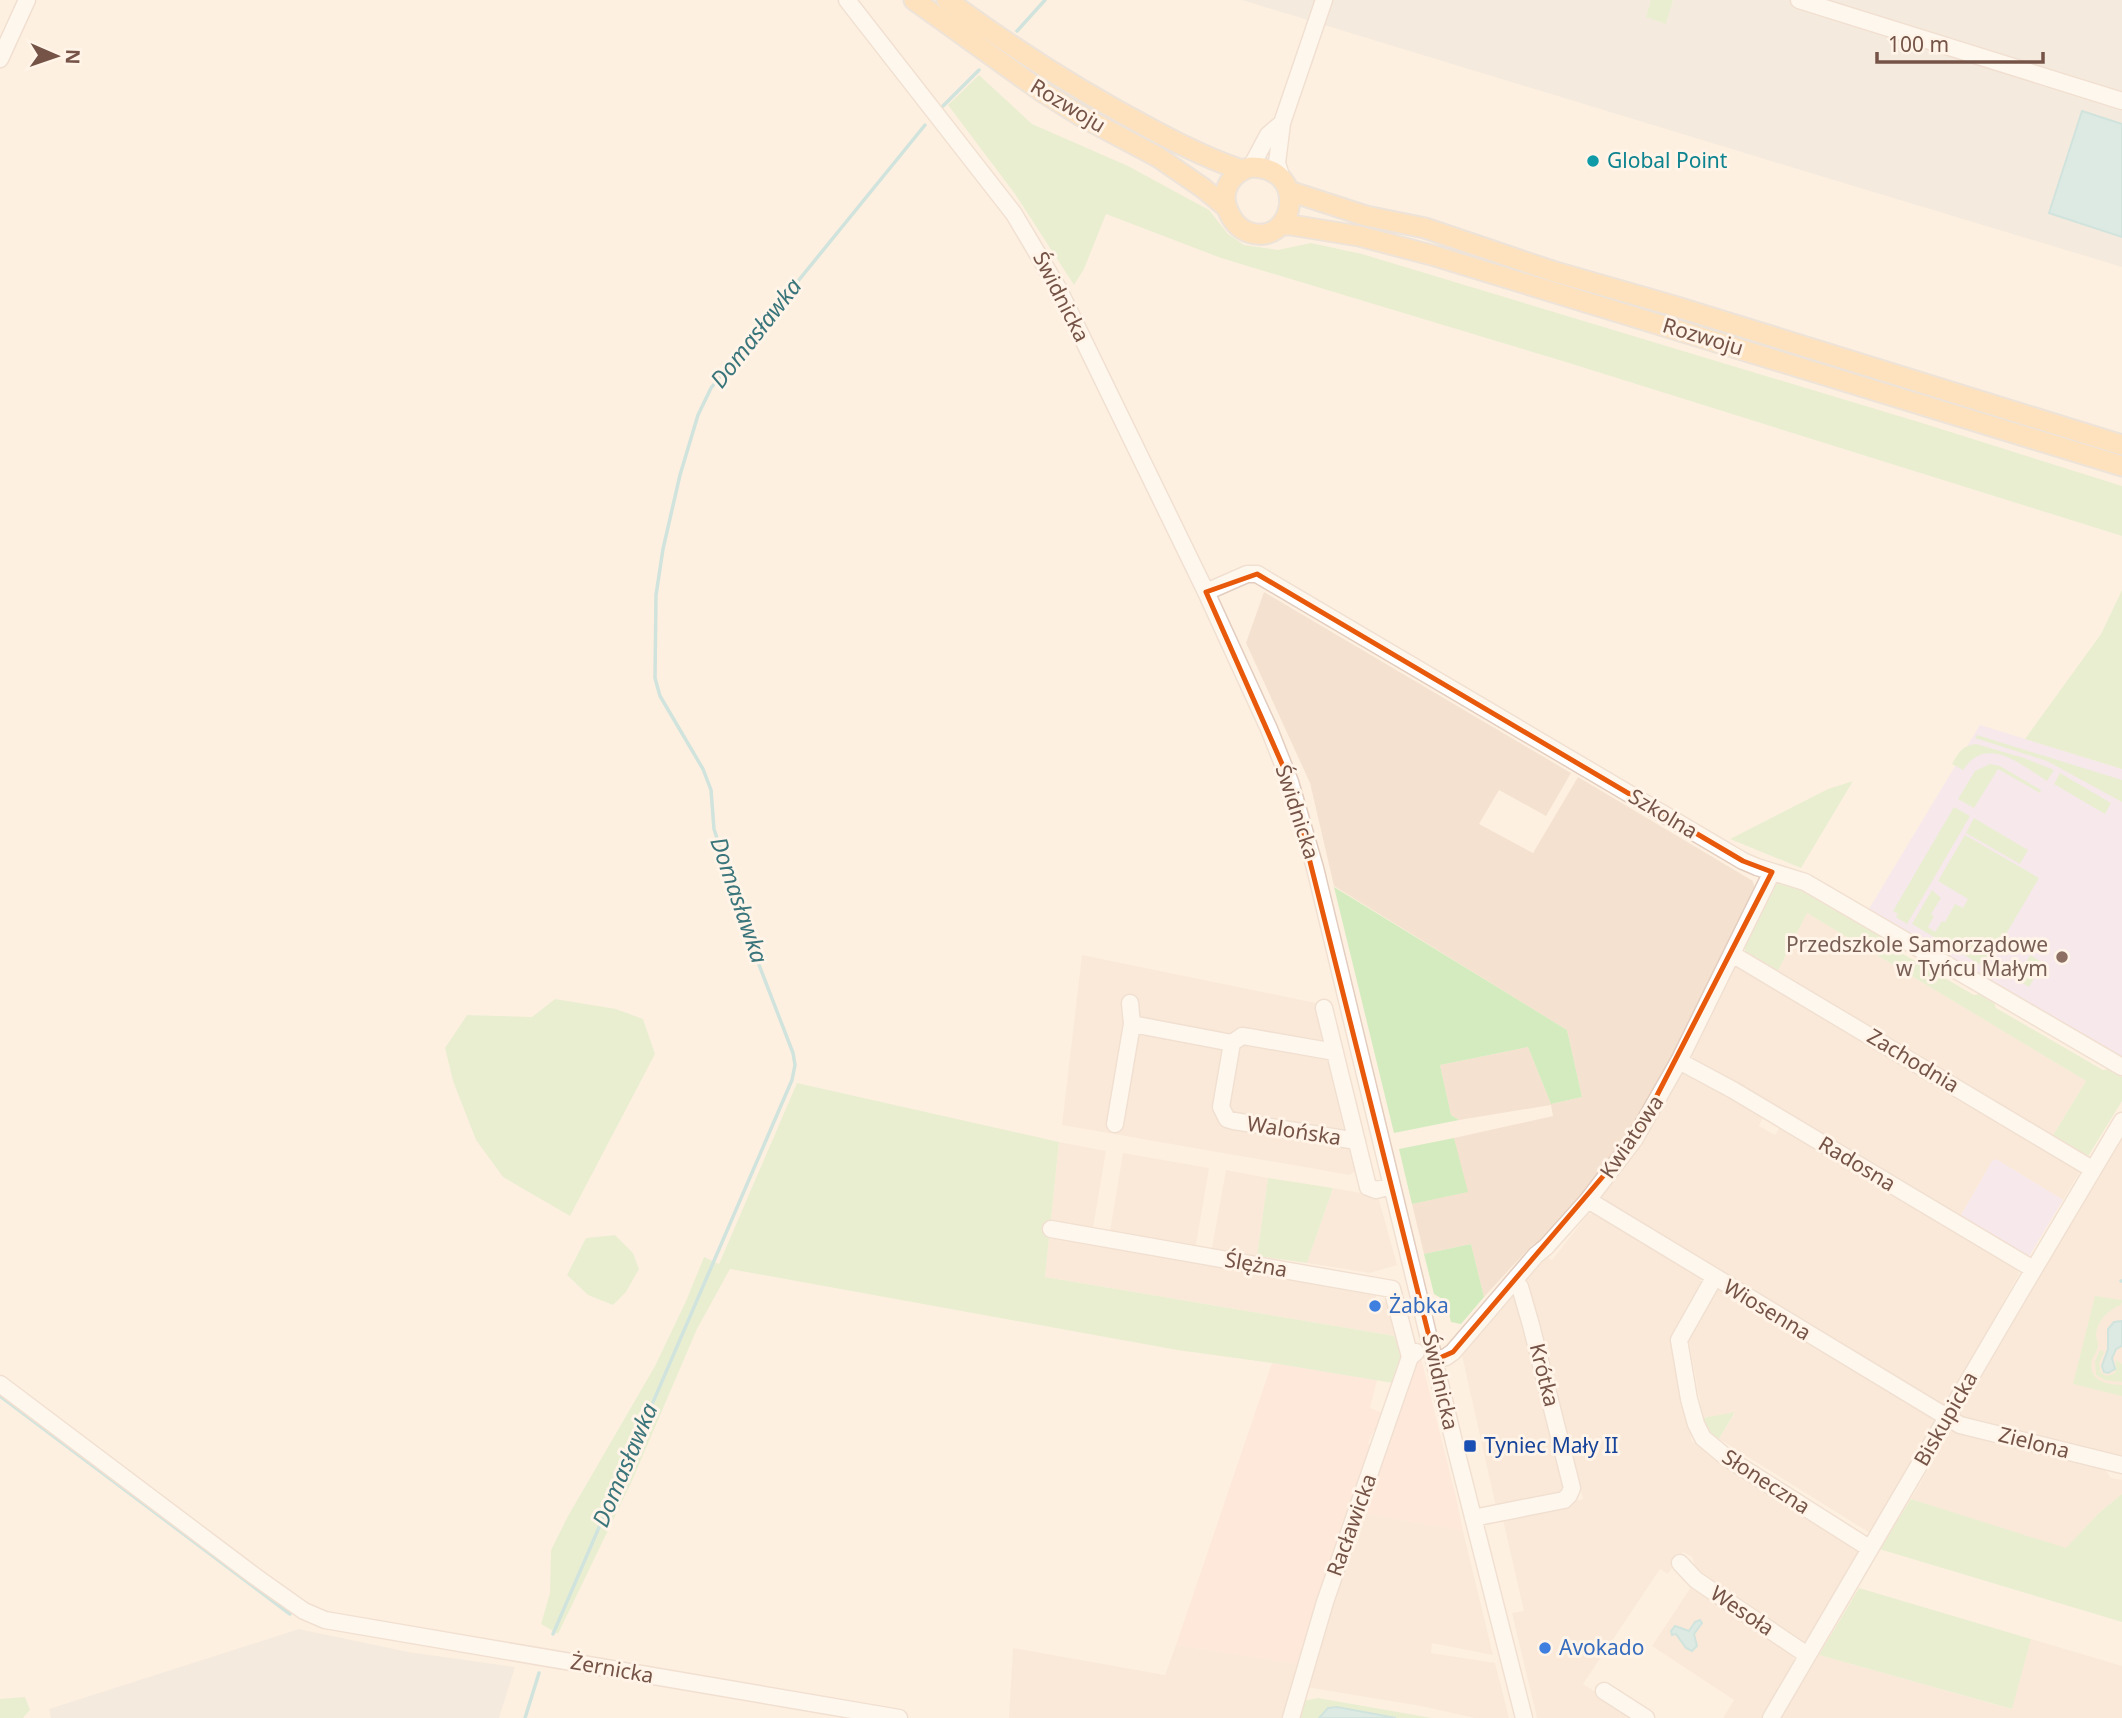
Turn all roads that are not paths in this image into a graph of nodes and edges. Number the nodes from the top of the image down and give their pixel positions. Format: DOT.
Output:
graph roads {
  1 [pos="27,0"];
  2 [pos="847,0"];
  3 [pos="914,0"];
  4 [pos="947,0"];
  5 [pos="1324,0"];
  6 [pos="1799,0"];
  7 [pos="0,59"];
  8 [pos="2122,101"];
  9 [pos="1282,123"];
  10 [pos="1246,169"];
  11 [pos="1285,185"];
  12 [pos="1226,207"];
  13 [pos="1281,225"];
  14 [pos="2122,445"];
  15 [pos="2122,466"];
  16 [pos="1206,592"];
  17 [pos="1772,872"];
  18 [pos="1732,954"];
  19 [pos="1130,1003"];
  20 [pos="1324,1008"];
  21 [pos="1132,1024"];
  22 [pos="1232,1043"];
  23 [pos="1335,1052"];
  24 [pos="1679,1061"];
  25 [pos="2122,1067"];
  26 [pos="2122,1121"];
  27 [pos="1115,1124"];
  28 [pos="1357,1141"];
  29 [pos="2092,1169"];
  30 [pos="1392,1186"];
  31 [pos="1588,1200"];
  32 [pos="1051,1229"];
  33 [pos="2033,1269"];
  34 [pos="1714,1278"];
  35 [pos="1514,1282"];
  36 [pos="1434,1354"];
  37 [pos="1410,1357"];
  38 [pos="0,1384"];
  39 [pos="1947,1418"];
  40 [pos="2122,1465"];
  41 [pos="1473,1518"];
  42 [pos="1870,1548"];
  43 [pos="1680,1563"];
  44 [pos="1807,1655"];
  45 [pos="1604,1691"];
  46 [pos="899,1718"];
  47 [pos="1291,1718"];
  48 [pos="1524,1718"];
  49 [pos="1646,1718"];
  50 [pos="1771,1718"];
  1 -- 7 [label="street"];
  2 -- 16 [label="street, Świdnicka"];
  3 -- 12 [label="main road, Rozwoju"];
  4 -- 10 [label="main road, Rozwoju"];
  5 -- 9 [label="street"];
  6 -- 8 [label="street"];
  9 -- 10 [label="street"];
  9 -- 11 [label="street"];
  10 -- 11 [label="main road"];
  10 -- 12 [label="main road"];
  11 -- 13 [label="main road"];
  11 -- 14 [label="main road, Rozwoju"];
  12 -- 13 [label="main road"];
  13 -- 15 [label="main road, Rozwoju"];
  16 -- 17 [label="street, Szkolna"];
  16 -- 30 [label="street, Świdnicka"];
  17 -- 18 [label="street, Kwiatowa"];
  17 -- 25 [label="street, Szkolna"];
  18 -- 24 [label="street, Kwiatowa"];
  18 -- 29 [label="street, Zachodnia"];
  19 -- 21 [label="street"];
  20 -- 23 [label="street"];
  21 -- 22 [label="street"];
  21 -- 27 [label="street"];
  22 -- 23 [label="street"];
  22 -- 28 [label="street, Walońska"];
  23 -- 28 [label="street"];
  24 -- 31 [label="street, Kwiatowa"];
  24 -- 33 [label="street, Radosna"];
  26 -- 29 [label="street, Biskupicka"];
  28 -- 30 [label="street"];
  29 -- 33 [label="street, Biskupicka"];
  30 -- 36 [label="street, Świdnicka"];
  31 -- 34 [label="street, Wiosenna"];
  31 -- 35 [label="street, Kwiatowa"];
  32 -- 37 [label="street, Ślężna"];
  33 -- 39 [label="street, Biskupicka"];
  34 -- 39 [label="street, Wiosenna"];
  34 -- 42 [label="street, Słoneczna"];
  35 -- 36 [label="street, Kwiatowa"];
  35 -- 41 [label="street, Krótka"];
  36 -- 37 [label="street"];
  36 -- 41 [label="street, Świdnicka"];
  37 -- 47 [label="street, Racławicka"];
  38 -- 46 [label="street, Żernicka"];
  39 -- 40 [label="street, Zielona"];
  39 -- 42 [label="street, Biskupicka"];
  41 -- 48 [label="street, Świdnicka"];
  42 -- 44 [label="street, Biskupicka"];
  43 -- 44 [label="street, Wesoła"];
  44 -- 50 [label="street, Biskupicka"];
  45 -- 49 [label="street"];
}
